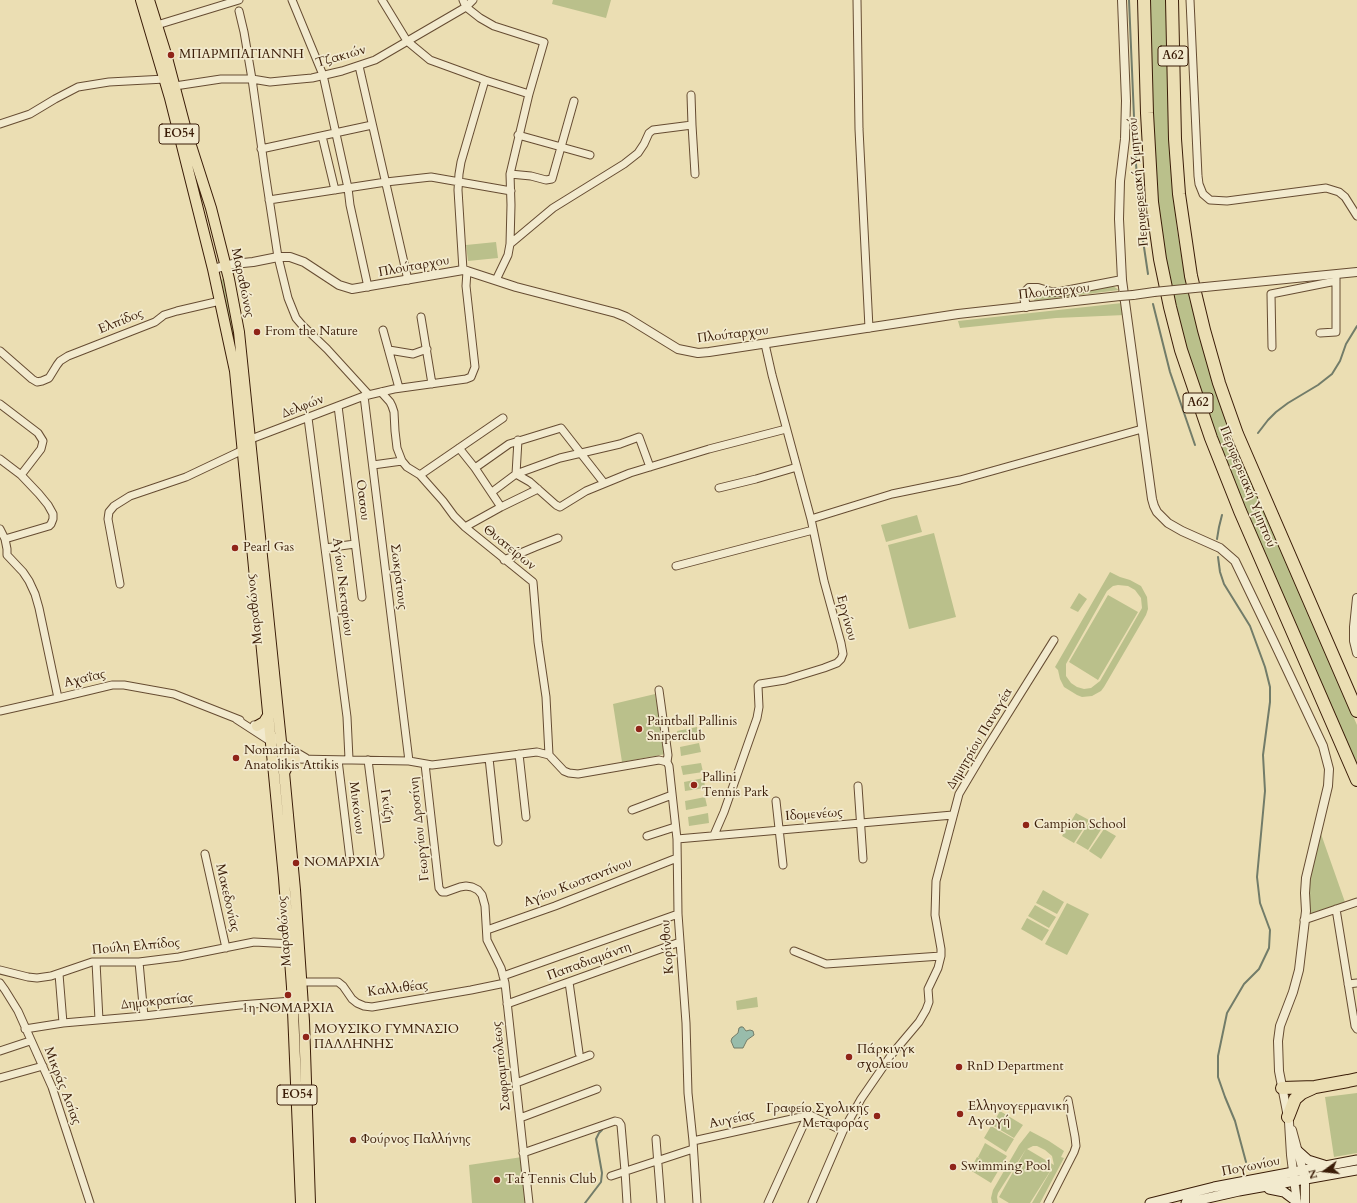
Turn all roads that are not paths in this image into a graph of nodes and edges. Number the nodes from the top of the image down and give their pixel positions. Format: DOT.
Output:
graph roads {
  1 [pos="141,0"];
  2 [pos="149,0"];
  3 [pos="239,0"];
  4 [pos="292,0"];
  5 [pos="382,0"];
  6 [pos="463,0"];
  7 [pos="474,0"];
  8 [pos="857,0"];
  9 [pos="1122,0"];
  10 [pos="1144,0"];
  11 [pos="1172,0"];
  12 [pos="1190,0"];
  13 [pos="466,7"];
  14 [pos="239,11"];
  15 [pos="157,24"];
  16 [pos="407,41"];
  17 [pos="359,66"];
  18 [pos="323,75"];
  19 [pos="165,79"];
  20 [pos="252,79"];
  21 [pos="484,80"];
  22 [pos="175,86"];
  23 [pos="528,94"];
  24 [pos="691,96"];
  25 [pos="574,101"];
  26 [pos="0,124"];
  27 [pos="372,125"];
  28 [pos="692,125"];
  29 [pos="336,133"];
  30 [pos="322,136"];
  31 [pos="518,136"];
  32 [pos="561,147"];
  33 [pos="261,149"];
  34 [pos="590,155"];
  35 [pos="510,174"];
  36 [pos="695,174"];
  37 [pos="459,181"];
  38 [pos="386,182"];
  39 [pos="348,188"];
  40 [pos="334,190"];
  41 [pos="511,191"];
  42 [pos="269,200"];
  43 [pos="1357,216"];
  44 [pos="510,244"];
  45 [pos="278,257"];
  46 [pos="222,268"];
  47 [pos="465,271"];
  48 [pos="1356,271"];
  49 [pos="1336,277"];
  50 [pos="408,280"];
  51 [pos="496,280"];
  52 [pos="1122,280"];
  53 [pos="368,287"];
  54 [pos="220,301"];
  55 [pos="1026,307"];
  56 [pos="421,317"];
  57 [pos="869,328"];
  58 [pos="383,330"];
  59 [pos="1320,332"];
  60 [pos="765,344"];
  61 [pos="1272,347"];
  62 [pos="427,349"];
  63 [pos="389,350"];
  64 [pos="0,351"];
  65 [pos="432,384"];
  66 [pos="400,388"];
  67 [pos="381,392"];
  68 [pos="366,395"];
  69 [pos="0,404"];
  70 [pos="338,406"];
  71 [pos="308,418"];
  72 [pos="503,418"];
  73 [pos="786,429"];
  74 [pos="1142,429"];
  75 [pos="251,439"];
  76 [pos="518,440"];
  77 [pos="459,448"];
  78 [pos="243,450"];
  79 [pos="580,453"];
  80 [pos="0,459"];
  81 [pos="402,461"];
  82 [pos="372,465"];
  83 [pos="650,467"];
  84 [pos="797,467"];
  85 [pos="475,468"];
  86 [pos="516,474"];
  87 [pos="21,475"];
  88 [pos="420,475"];
  89 [pos="604,483"];
  90 [pos="719,488"];
  91 [pos="538,489"];
  92 [pos="492,492"];
  93 [pos="501,507"];
  94 [pos="811,519"];
  95 [pos="465,527"];
  96 [pos="0,529"];
  97 [pos="813,530"];
  98 [pos="5,538"];
  99 [pos="558,538"];
  100 [pos="355,544"];
  101 [pos="325,548"];
  102 [pos="6,557"];
  103 [pos="504,560"];
  104 [pos="676,566"];
  105 [pos="120,584"];
  106 [pos="362,596"];
  107 [pos="1357,598"];
  108 [pos="1054,640"];
  109 [pos="1357,654"];
  110 [pos="659,690"];
  111 [pos="58,698"];
  112 [pos="0,711"];
  113 [pos="1357,711"];
  114 [pos="269,714"];
  115 [pos="236,719"];
  116 [pos="257,726"];
  117 [pos="277,743"];
  118 [pos="519,754"];
  119 [pos="550,755"];
  120 [pos="489,758"];
  121 [pos="296,759"];
  122 [pos="308,759"];
  123 [pos="349,759"];
  124 [pos="338,760"];
  125 [pos="368,760"];
  126 [pos="409,761"];
  127 [pos="667,762"];
  128 [pos="425,764"];
  129 [pos="284,773"];
  130 [pos="1357,780"];
  131 [pos="858,786"];
  132 [pos="672,796"];
  133 [pos="776,801"];
  134 [pos="632,810"];
  135 [pos="953,815"];
  136 [pos="526,817"];
  137 [pos="861,823"];
  138 [pos="675,827"];
  139 [pos="779,829"];
  140 [pos="714,835"];
  141 [pos="647,836"];
  142 [pos="677,839"];
  143 [pos="498,842"];
  144 [pos="205,854"];
  145 [pos="380,855"];
  146 [pos="677,858"];
  147 [pos="350,859"];
  148 [pos="863,859"];
  149 [pos="783,865"];
  150 [pos="440,890"];
  151 [pos="1357,902"];
  152 [pos="1336,909"];
  153 [pos="678,914"];
  154 [pos="1304,920"];
  155 [pos="486,930"];
  156 [pos="680,942"];
  157 [pos="294,944"];
  158 [pos="226,948"];
  159 [pos="794,951"];
  160 [pos="941,956"];
  161 [pos="96,962"];
  162 [pos="139,962"];
  163 [pos="0,970"];
  164 [pos="59,974"];
  165 [pos="504,979"];
  166 [pos="302,982"];
  167 [pos="569,982"];
  168 [pos="0,983"];
  169 [pos="1357,983"];
  170 [pos="1348,984"];
  171 [pos="292,1002"];
  172 [pos="507,1004"];
  173 [pos="144,1016"];
  174 [pos="99,1020"];
  175 [pos="63,1023"];
  176 [pos="25,1029"];
  177 [pos="1357,1029"];
  178 [pos="30,1041"];
  179 [pos="0,1051"];
  180 [pos="578,1053"];
  181 [pos="590,1055"];
  182 [pos="42,1066"];
  183 [pos="0,1078"];
  184 [pos="1354,1080"];
  185 [pos="516,1083"];
  186 [pos="597,1089"];
  187 [pos="1311,1089"];
  188 [pos="1282,1091"];
  189 [pos="1068,1100"];
  190 [pos="808,1115"];
  191 [pos="520,1118"];
  192 [pos="1288,1120"];
  193 [pos="844,1131"];
  194 [pos="656,1139"];
  195 [pos="693,1141"];
  196 [pos="693,1150"];
  197 [pos="1298,1151"];
  198 [pos="523,1152"];
  199 [pos="1357,1160"];
  200 [pos="658,1161"];
  201 [pos="1331,1165"];
  202 [pos="1357,1170"];
  203 [pos="625,1171"];
  204 [pos="1292,1172"];
  205 [pos="1304,1175"];
  206 [pos="611,1176"];
  207 [pos="1294,1182"];
  208 [pos="1254,1189"];
  209 [pos="1299,1202"];
  210 [pos="90,1203"];
  211 [pos="301,1203"];
  212 [pos="310,1203"];
  213 [pos="529,1203"];
  214 [pos="627,1203"];
  215 [pos="661,1203"];
  216 [pos="698,1203"];
  217 [pos="768,1203"];
  218 [pos="812,1203"];
  219 [pos="1048,1203"];
  220 [pos="1150,1203"];
  221 [pos="1186,1203"];
  1 -- 19 [label="main road, Μαραθώνος / ΕΟ54"];
  2 -- 15 [label="main road, Μαραθώνος / ΕΟ54"];
  3 -- 15 [label="street"];
  4 -- 18 [label="street"];
  5 -- 16 [label="street"];
  6 -- 13 [label="street"];
  7 -- 13 [label="street, Τζακιών"];
  8 -- 57 [label="street"];
  9 -- 52 [label="street"];
  10 -- 130 [label="highway, Περιφερειακή Υμηττού / Α62"];
  11 -- 113 [label="highway, Περιφερειακή Υμηττού / Α62"];
  12 -- 43 [label="street"];
  13 -- 16 [label="street, Τζακιών"];
  13 -- 23 [label="street"];
  14 -- 20 [label="street"];
  15 -- 22 [label="main road, Μαραθώνος / ΕΟ54"];
  16 -- 17 [label="street, Τζακιών"];
  16 -- 21 [label="street"];
  17 -- 18 [label="street, Τζακιών"];
  17 -- 27 [label="street"];
  18 -- 20 [label="street, Τζακιών"];
  18 -- 29 [label="street"];
  19 -- 26 [label="street"];
  19 -- 46 [label="main road, Μαραθώνος / ΕΟ54"];
  20 -- 22 [label="street, Τζακιών"];
  20 -- 33 [label="street"];
  21 -- 23 [label="street"];
  21 -- 37 [label="street, Δελφών"];
  22 -- 46 [label="main road, Μαραθώνος / ΕΟ54"];
  23 -- 31 [label="street"];
  24 -- 28 [label="street"];
  25 -- 32 [label="street"];
  27 -- 29 [label="street"];
  27 -- 38 [label="street"];
  28 -- 36 [label="street"];
  28 -- 44 [label="street"];
  29 -- 30 [label="street"];
  29 -- 39 [label="street"];
  30 -- 33 [label="street"];
  30 -- 40 [label="street"];
  31 -- 32 [label="street"];
  31 -- 35 [label="street"];
  32 -- 34 [label="street"];
  32 -- 35 [label="street"];
  33 -- 42 [label="street"];
  35 -- 41 [label="street"];
  37 -- 38 [label="street"];
  37 -- 41 [label="street"];
  37 -- 47 [label="street, Δελφών"];
  38 -- 39 [label="street"];
  38 -- 50 [label="street"];
  39 -- 40 [label="street"];
  39 -- 53 [label="street"];
  40 -- 42 [label="street"];
  41 -- 44 [label="street"];
  42 -- 45 [label="street"];
  44 -- 51 [label="street"];
  45 -- 46 [label="street, Πλούταρχου"];
  45 -- 53 [label="street, Πλούταρχου"];
  45 -- 68 [label="street"];
  46 -- 54 [label="main road, Μαραθώνος / ΕΟ54"];
  46 -- 75 [label="main road, Μαραθώνος / ΕΟ54"];
  47 -- 50 [label="street, Πλούταρχου"];
  47 -- 51 [label="street, Πλούταρχου"];
  47 -- 65 [label="street, Δελφών"];
  48 -- 49 [label="street, Πλούταρχου"];
  49 -- 55 [label="street, Πλούταρχου, bridge"];
  49 -- 59 [label="street"];
  49 -- 61 [label="street"];
  50 -- 53 [label="street, Πλούταρχου"];
  51 -- 60 [label="street, Πλούταρχου"];
  52 -- 55 [label="street"];
  52 -- 74 [label="street"];
  54 -- 64 [label="street, Ελπίδος"];
  54 -- 78 [label="main road, Μαραθώνος / ΕΟ54"];
  55 -- 57 [label="street, Πλούταρχου"];
  56 -- 62 [label="street"];
  57 -- 60 [label="street, Πλούταρχου"];
  58 -- 63 [label="street"];
  60 -- 73 [label="street, Εργίνου"];
  62 -- 63 [label="street"];
  62 -- 65 [label="street"];
  63 -- 66 [label="street"];
  65 -- 66 [label="street, Δελφών"];
  66 -- 67 [label="street, Δελφών"];
  67 -- 68 [label="street, Δελφών"];
  67 -- 81 [label="street"];
  68 -- 70 [label="street, Δελφών"];
  68 -- 82 [label="street, Σωκράτους"];
  69 -- 87 [label="street"];
  70 -- 71 [label="street, Δελφών"];
  70 -- 100 [label="street, Οασου"];
  71 -- 75 [label="street, Δελφών"];
  71 -- 101 [label="street, Αγίου Νεκταρίου"];
  72 -- 77 [label="street"];
  73 -- 83 [label="street"];
  73 -- 84 [label="street, Εργίνου"];
  74 -- 94 [label="street"];
  74 -- 154 [label="street"];
  75 -- 117 [label="main road, Μαραθώνος / ΕΟ54"];
  76 -- 79 [label="street"];
  76 -- 85 [label="street"];
  76 -- 86 [label="street"];
  77 -- 85 [label="street"];
  77 -- 88 [label="street"];
  78 -- 105 [label="street"];
  78 -- 114 [label="main road, Μαραθώνος / ΕΟ54"];
  79 -- 83 [label="street"];
  79 -- 86 [label="street"];
  79 -- 89 [label="street"];
  80 -- 87 [label="street"];
  81 -- 82 [label="street"];
  81 -- 88 [label="street, Θυατείρων"];
  82 -- 126 [label="street, Σωκράτους"];
  83 -- 89 [label="street"];
  84 -- 90 [label="street"];
  84 -- 94 [label="street, Εργίνου"];
  85 -- 92 [label="street"];
  86 -- 91 [label="street"];
  86 -- 92 [label="street"];
  87 -- 98 [label="street"];
  88 -- 95 [label="street, Θυατείρων"];
  89 -- 91 [label="street"];
  91 -- 93 [label="street"];
  92 -- 93 [label="street"];
  93 -- 95 [label="street"];
  94 -- 97 [label="street, Εργίνου"];
  95 -- 103 [label="street, Θυατείρων"];
  96 -- 98 [label="street"];
  97 -- 104 [label="street"];
  97 -- 140 [label="street, Εργίνου"];
  98 -- 102 [label="street"];
  99 -- 103 [label="street"];
  100 -- 101 [label="street"];
  100 -- 106 [label="street, Οασου"];
  101 -- 123 [label="street, Αγίου Νεκταρίου"];
  102 -- 111 [label="street, Αχαΐας"];
  103 -- 119 [label="street, Θυατείρων"];
  107 -- 109 [label="street"];
  108 -- 135 [label="street, Δημητρίου Παναγέα"];
  110 -- 127 [label="street, Κορίνθου"];
  111 -- 112 [label="street"];
  111 -- 115 [label="street, Αχαΐας"];
  114 -- 116 [label="main road"];
  114 -- 117 [label="main road, Μαραθώνος / ΕΟ54"];
  115 -- 116 [label="street, Αχαΐας"];
  115 -- 117 [label="street, Αχαΐας"];
  116 -- 117 [label="street, Αχαΐας"];
  117 -- 121 [label="street"];
  117 -- 122 [label="street"];
  117 -- 129 [label="main road, Μαραθώνος / ΕΟ54"];
  117 -- 157 [label="main road, Μαραθώνος / ΕΟ54"];
  118 -- 119 [label="street"];
  118 -- 120 [label="street"];
  118 -- 136 [label="street"];
  119 -- 127 [label="street"];
  120 -- 128 [label="street"];
  120 -- 143 [label="street"];
  121 -- 122 [label="street"];
  121 -- 129 [label="main road"];
  122 -- 124 [label="street"];
  123 -- 124 [label="street"];
  123 -- 125 [label="street"];
  124 -- 147 [label="street, Μυκόνου"];
  125 -- 126 [label="street"];
  125 -- 145 [label="street, Γκύζη"];
  126 -- 128 [label="street"];
  127 -- 132 [label="street, Κορίνθου"];
  128 -- 150 [label="street, Γεωργίου Δροσίνη"];
  129 -- 157 [label="main road, Μαραθώνος / ΕΟ54"];
  131 -- 137 [label="street"];
  132 -- 134 [label="street"];
  132 -- 138 [label="street, Κορίνθου"];
  133 -- 139 [label="street"];
  135 -- 137 [label="street, Ιδομενέως"];
  135 -- 160 [label="street, Δημητρίου Παναγέα"];
  137 -- 139 [label="street, Ιδομενέως"];
  137 -- 148 [label="street"];
  138 -- 141 [label="street"];
  138 -- 142 [label="street, Κορίνθου"];
  139 -- 140 [label="street, Ιδομενέως"];
  139 -- 149 [label="street"];
  140 -- 142 [label="street, Ιδομενέως"];
  142 -- 146 [label="street, Κορίνθου"];
  144 -- 158 [label="street, Μακεδονίας"];
  146 -- 153 [label="street, Κορίνθου"];
  146 -- 155 [label="street, Αγίου Κωσταντίνου"];
  150 -- 155 [label="street, Σαφραμπόλεως"];
  151 -- 152 [label="street"];
  152 -- 154 [label="street"];
  152 -- 170 [label="street"];
  153 -- 156 [label="street, Κορίνθου"];
  153 -- 165 [label="street, Καλλιθέας"];
  154 -- 188 [label="street"];
  155 -- 165 [label="street, Σαφραμπόλεως"];
  156 -- 167 [label="street, Παπαδιαμάντη"];
  156 -- 195 [label="street, Κορίνθου"];
  157 -- 158 [label="street, Πούλη Ελπίδος"];
  157 -- 166 [label="main road, Μαραθώνος / ΕΟ54"];
  157 -- 171 [label="main road, Μαραθώνος / ΕΟ54"];
  158 -- 162 [label="street, Πούλη Ελπίδος"];
  159 -- 160 [label="street"];
  160 -- 193 [label="street, Δημητρίου Παναγέα"];
  161 -- 162 [label="street, Πούλη Ελπίδος"];
  161 -- 164 [label="street, Πούλη Ελπίδος"];
  161 -- 174 [label="street"];
  162 -- 173 [label="street"];
  163 -- 164 [label="street, Πούλη Ελπίδος"];
  164 -- 175 [label="street"];
  165 -- 166 [label="street, Καλλιθέας"];
  165 -- 172 [label="street, Σαφραμπόλεως"];
  166 -- 212 [label="main road, Μαραθώνος / ΕΟ54"];
  167 -- 172 [label="street, Παπαδιαμάντη"];
  167 -- 180 [label="street"];
  168 -- 176 [label="street, Μικράς Ασίας"];
  169 -- 170 [label="street"];
  170 -- 177 [label="street"];
  171 -- 173 [label="street, Δημοκρατίας"];
  171 -- 211 [label="main road, Μαραθώνος / ΕΟ54"];
  172 -- 185 [label="street, Σαφραμπόλεως"];
  173 -- 174 [label="street, Δημοκρατίας"];
  174 -- 175 [label="street, Δημοκρατίας"];
  175 -- 176 [label="street, Δημοκρατίας"];
  176 -- 178 [label="street, Μικράς Ασίας"];
  178 -- 179 [label="street"];
  178 -- 182 [label="street, Μικράς Ασίας"];
  181 -- 185 [label="street"];
  182 -- 183 [label="street"];
  182 -- 210 [label="street, Μικράς Ασίας"];
  184 -- 187 [label="highway"];
  185 -- 191 [label="street, Σαφραμπόλεως"];
  186 -- 191 [label="street"];
  187 -- 188 [label="highway"];
  187 -- 192 [label="highway"];
  188 -- 192 [label="street"];
  189 -- 219 [label="street"];
  190 -- 193 [label="street"];
  190 -- 195 [label="street, Αυγείας"];
  190 -- 217 [label="street"];
  191 -- 198 [label="street, Σαφραμπόλεως"];
  192 -- 197 [label="street"];
  192 -- 204 [label="street"];
  193 -- 218 [label="street, Δημητρίου Παναγέα"];
  194 -- 200 [label="street"];
  195 -- 196 [label="street, Κορίνθου"];
  196 -- 200 [label="street"];
  196 -- 216 [label="street, Κορίνθου"];
  197 -- 201 [label="main road"];
  197 -- 205 [label="street"];
  198 -- 203 [label="street"];
  198 -- 213 [label="street, Σαφραμπόλεως"];
  199 -- 201 [label="main road, Πογωνίου"];
  200 -- 203 [label="street"];
  200 -- 215 [label="street"];
  201 -- 205 [label="main road, Πογωνίου"];
  202 -- 205 [label="main road, Πογωνίου"];
  203 -- 206 [label="street"];
  203 -- 214 [label="street"];
  204 -- 205 [label="main road, Πογωνίου"];
  204 -- 207 [label="street"];
  204 -- 220 [label="main road, Πογωνίου"];
  205 -- 207 [label="main road, Πογωνίου"];
  205 -- 209 [label="street"];
  207 -- 208 [label="main road, Πογωνίου"];
  207 -- 209 [label="street"];
  208 -- 209 [label="main road"];
  208 -- 221 [label="main road, Πογωνίου"];
}
